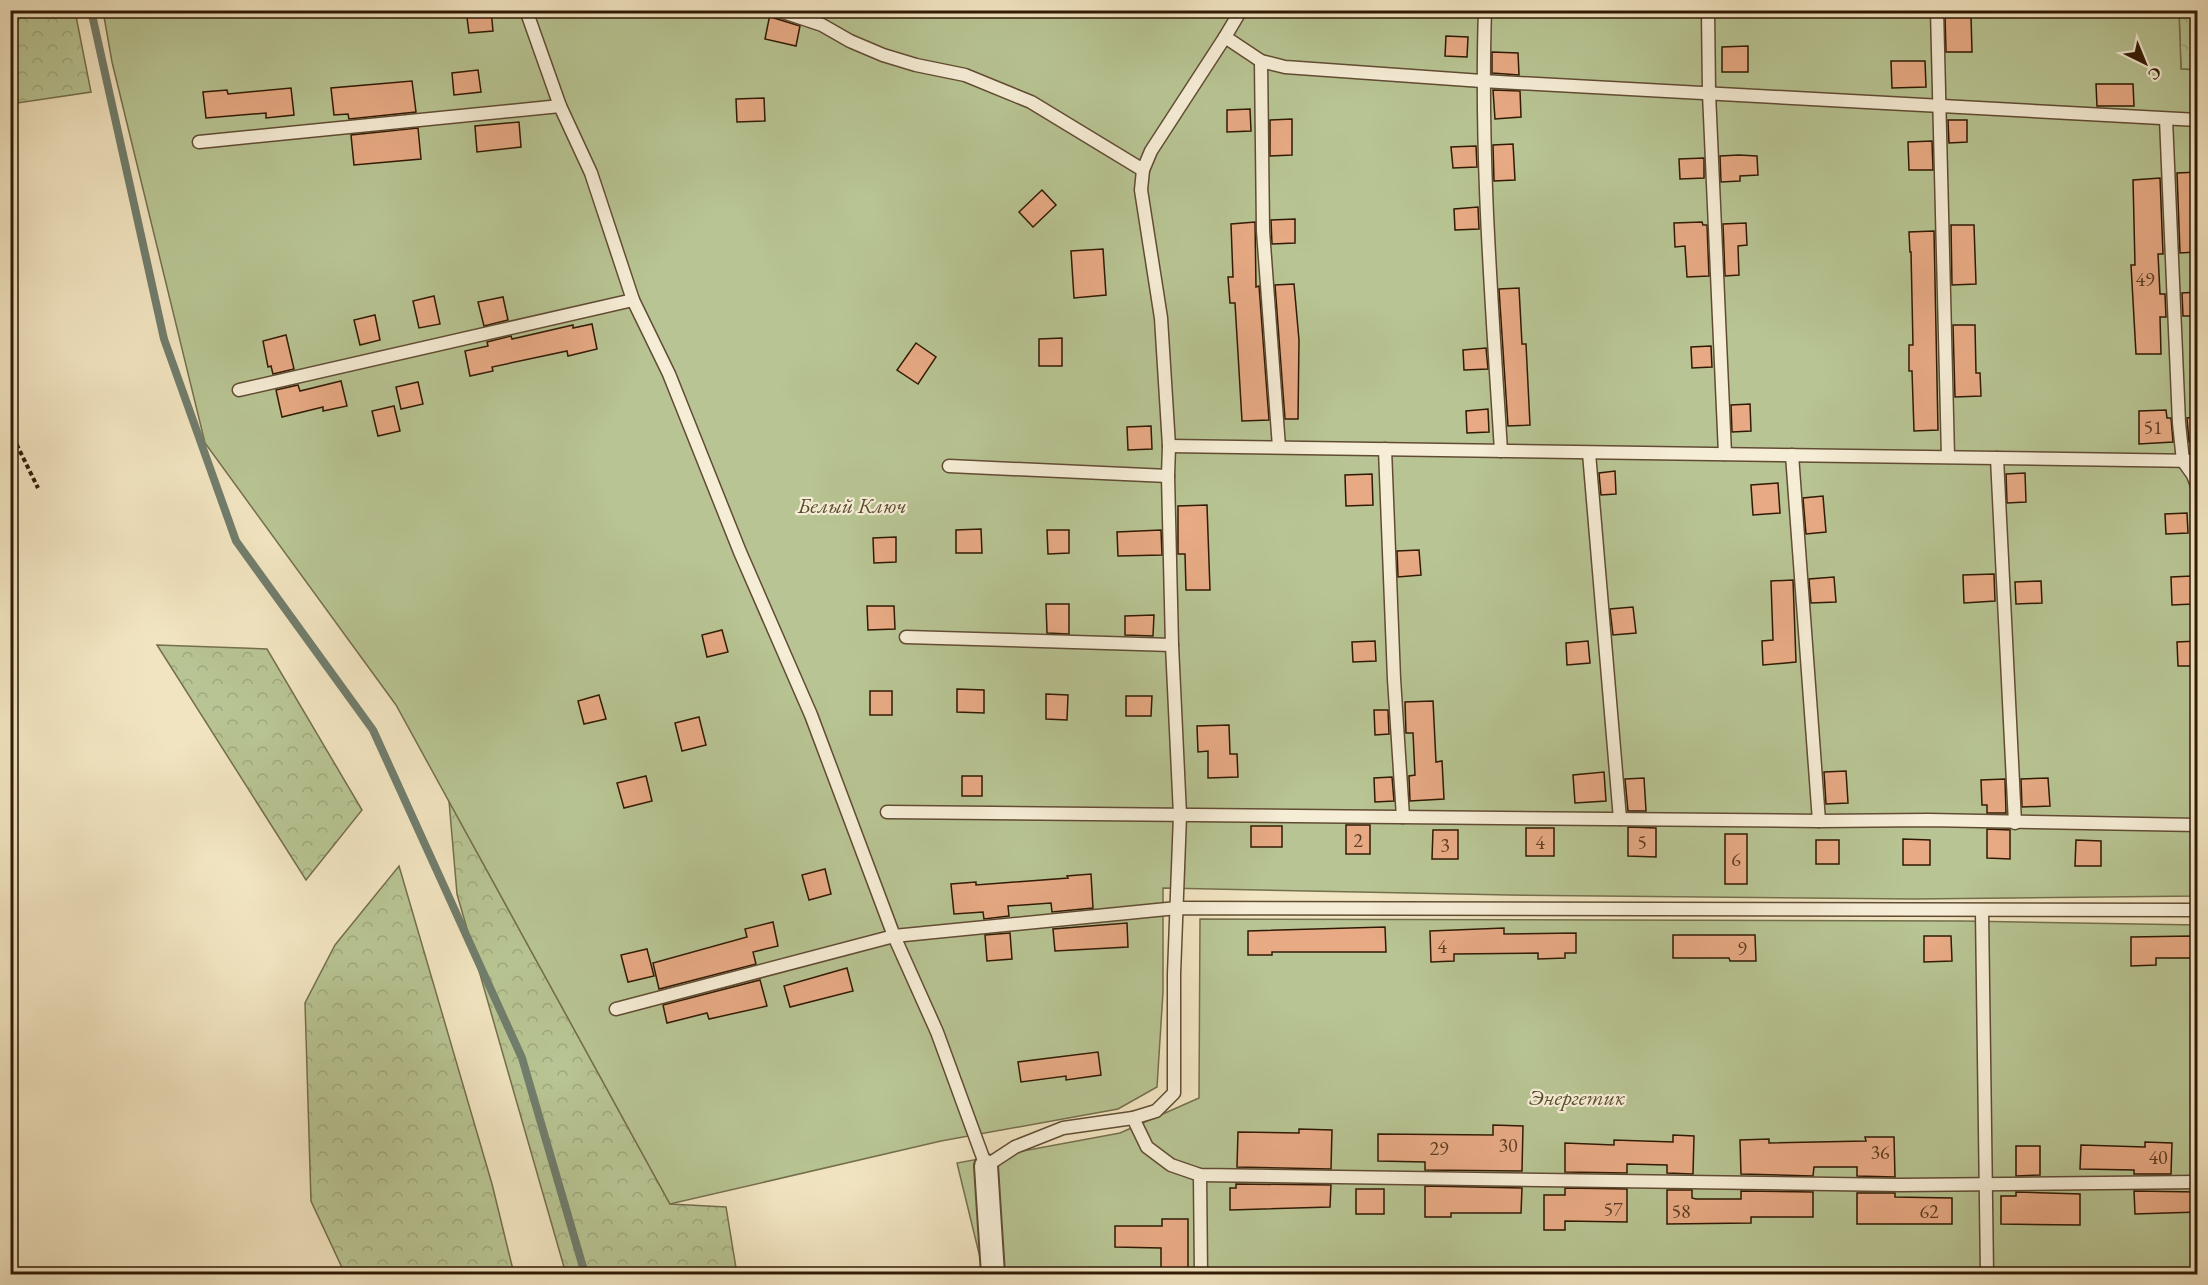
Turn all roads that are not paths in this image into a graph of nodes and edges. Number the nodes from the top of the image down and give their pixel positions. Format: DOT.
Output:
graph roads {
  1 [pos="526,10"];
  2 [pos="777,10"];
  3 [pos="1241,10"];
  4 [pos="1485,10"];
  5 [pos="1708,10"];
  6 [pos="1937,10"];
  7 [pos="1226,38"];
  8 [pos="1261,61"];
  9 [pos="1482,81"];
  10 [pos="1709,93"];
  11 [pos="1940,104"];
  12 [pos="560,106"];
  13 [pos="2166,119"];
  14 [pos="2198,120"];
  15 [pos="199,142"];
  16 [pos="1143,170"];
  17 [pos="633,300"];
  18 [pos="239,390"];
  19 [pos="1169,446"];
  20 [pos="1279,447"];
  21 [pos="1385,449"];
  22 [pos="1501,451"];
  23 [pos="1589,453"];
  24 [pos="1725,454"];
  25 [pos="1792,455"];
  26 [pos="1948,458"];
  27 [pos="1997,458"];
  28 [pos="2183,461"];
  29 [pos="2198,461"];
  30 [pos="949,466"];
  31 [pos="1168,476"];
  32 [pos="2198,488"];
  33 [pos="906,637"];
  34 [pos="1172,645"];
  35 [pos="887,812"];
  36 [pos="1180,814"];
  37 [pos="1403,817"];
  38 [pos="1620,819"];
  39 [pos="1819,821"];
  40 [pos="2015,823"];
  41 [pos="2198,825"];
  42 [pos="1177,908"];
  43 [pos="2198,910"];
  44 [pos="1982,911"];
  45 [pos="894,936"];
  46 [pos="616,1009"];
  47 [pos="1133,1118"];
  48 [pos="986,1166"];
  49 [pos="1200,1175"];
  50 [pos="2198,1182"];
  51 [pos="1986,1184"];
  52 [pos="993,1275"];
  53 [pos="1201,1275"];
  54 [pos="1987,1275"];
  1 -- 12 [label="lane"];
  2 -- 16 [label="lane"];
  3 -- 7 [label="lane"];
  4 -- 9 [label="lane"];
  5 -- 10 [label="lane"];
  6 -- 11 [label="lane"];
  7 -- 8 [label="lane"];
  7 -- 16 [label="lane"];
  8 -- 9 [label="lane"];
  8 -- 20 [label="lane"];
  9 -- 10 [label="lane"];
  9 -- 22 [label="lane"];
  10 -- 11 [label="lane"];
  10 -- 24 [label="lane"];
  11 -- 13 [label="lane"];
  11 -- 26 [label="lane"];
  12 -- 15 [label="lane"];
  12 -- 17 [label="lane"];
  13 -- 14 [label="lane"];
  13 -- 28 [label="lane"];
  16 -- 19 [label="lane"];
  17 -- 18 [label="lane"];
  17 -- 45 [label="lane"];
  19 -- 20 [label="lane"];
  19 -- 31 [label="lane"];
  20 -- 21 [label="lane"];
  21 -- 22 [label="lane"];
  21 -- 37 [label="lane"];
  22 -- 23 [label="lane"];
  23 -- 24 [label="lane"];
  23 -- 38 [label="lane"];
  24 -- 25 [label="lane"];
  25 -- 26 [label="lane"];
  25 -- 39 [label="lane"];
  26 -- 27 [label="lane"];
  27 -- 28 [label="lane"];
  27 -- 40 [label="lane"];
  28 -- 29 [label="lane"];
  28 -- 32 [label="lane"];
  30 -- 31 [label="lane"];
  31 -- 34 [label="lane"];
  33 -- 34 [label="lane"];
  34 -- 36 [label="lane"];
  35 -- 36 [label="lane"];
  36 -- 37 [label="lane"];
  36 -- 42 [label="lane"];
  37 -- 38 [label="lane"];
  38 -- 39 [label="lane"];
  39 -- 40 [label="lane"];
  40 -- 41 [label="lane"];
  42 -- 44 [label="lane"];
  42 -- 45 [label="lane"];
  42 -- 47 [label="lane"];
  43 -- 44 [label="lane"];
  44 -- 51 [label="lane"];
  45 -- 46 [label="lane"];
  45 -- 48 [label="lane"];
  47 -- 48 [label="lane"];
  47 -- 49 [label="lane"];
  48 -- 52 [label="street"];
  49 -- 51 [label="lane"];
  49 -- 53 [label="lane"];
  50 -- 51 [label="lane"];
  51 -- 54 [label="lane"];
}
